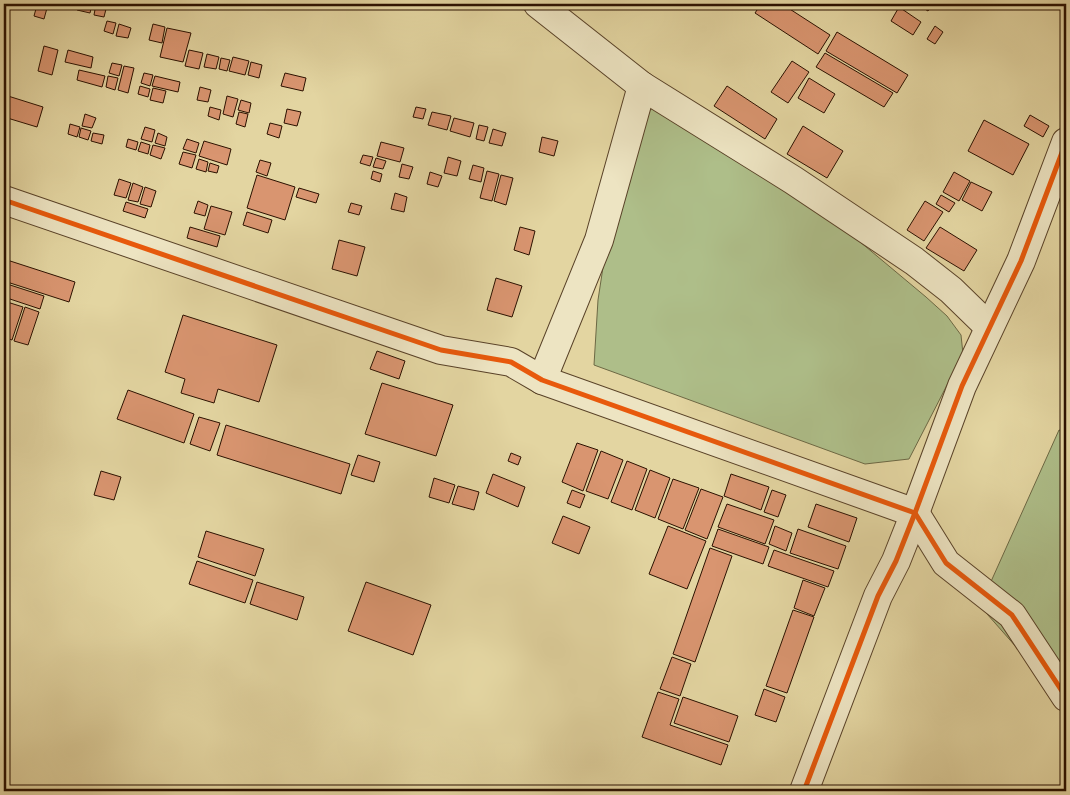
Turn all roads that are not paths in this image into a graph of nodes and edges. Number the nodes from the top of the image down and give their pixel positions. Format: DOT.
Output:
graph roads {
  1 [pos="538,4"];
  2 [pos="642,86"];
  3 [pos="1066,142"];
  4 [pos="4,200"];
  5 [pos="988,326"];
  6 [pos="542,380"];
  7 [pos="915,513"];
  8 [pos="1066,697"];
  9 [pos="804,791"];
  1 -- 2 [label="street"];
  2 -- 5 [label="street"];
  2 -- 6 [label="street"];
  3 -- 5 [label="street"];
  4 -- 6 [label="street"];
  5 -- 7 [label="street"];
  6 -- 7 [label="street"];
  7 -- 8 [label="street"];
  7 -- 9 [label="street"];
}
